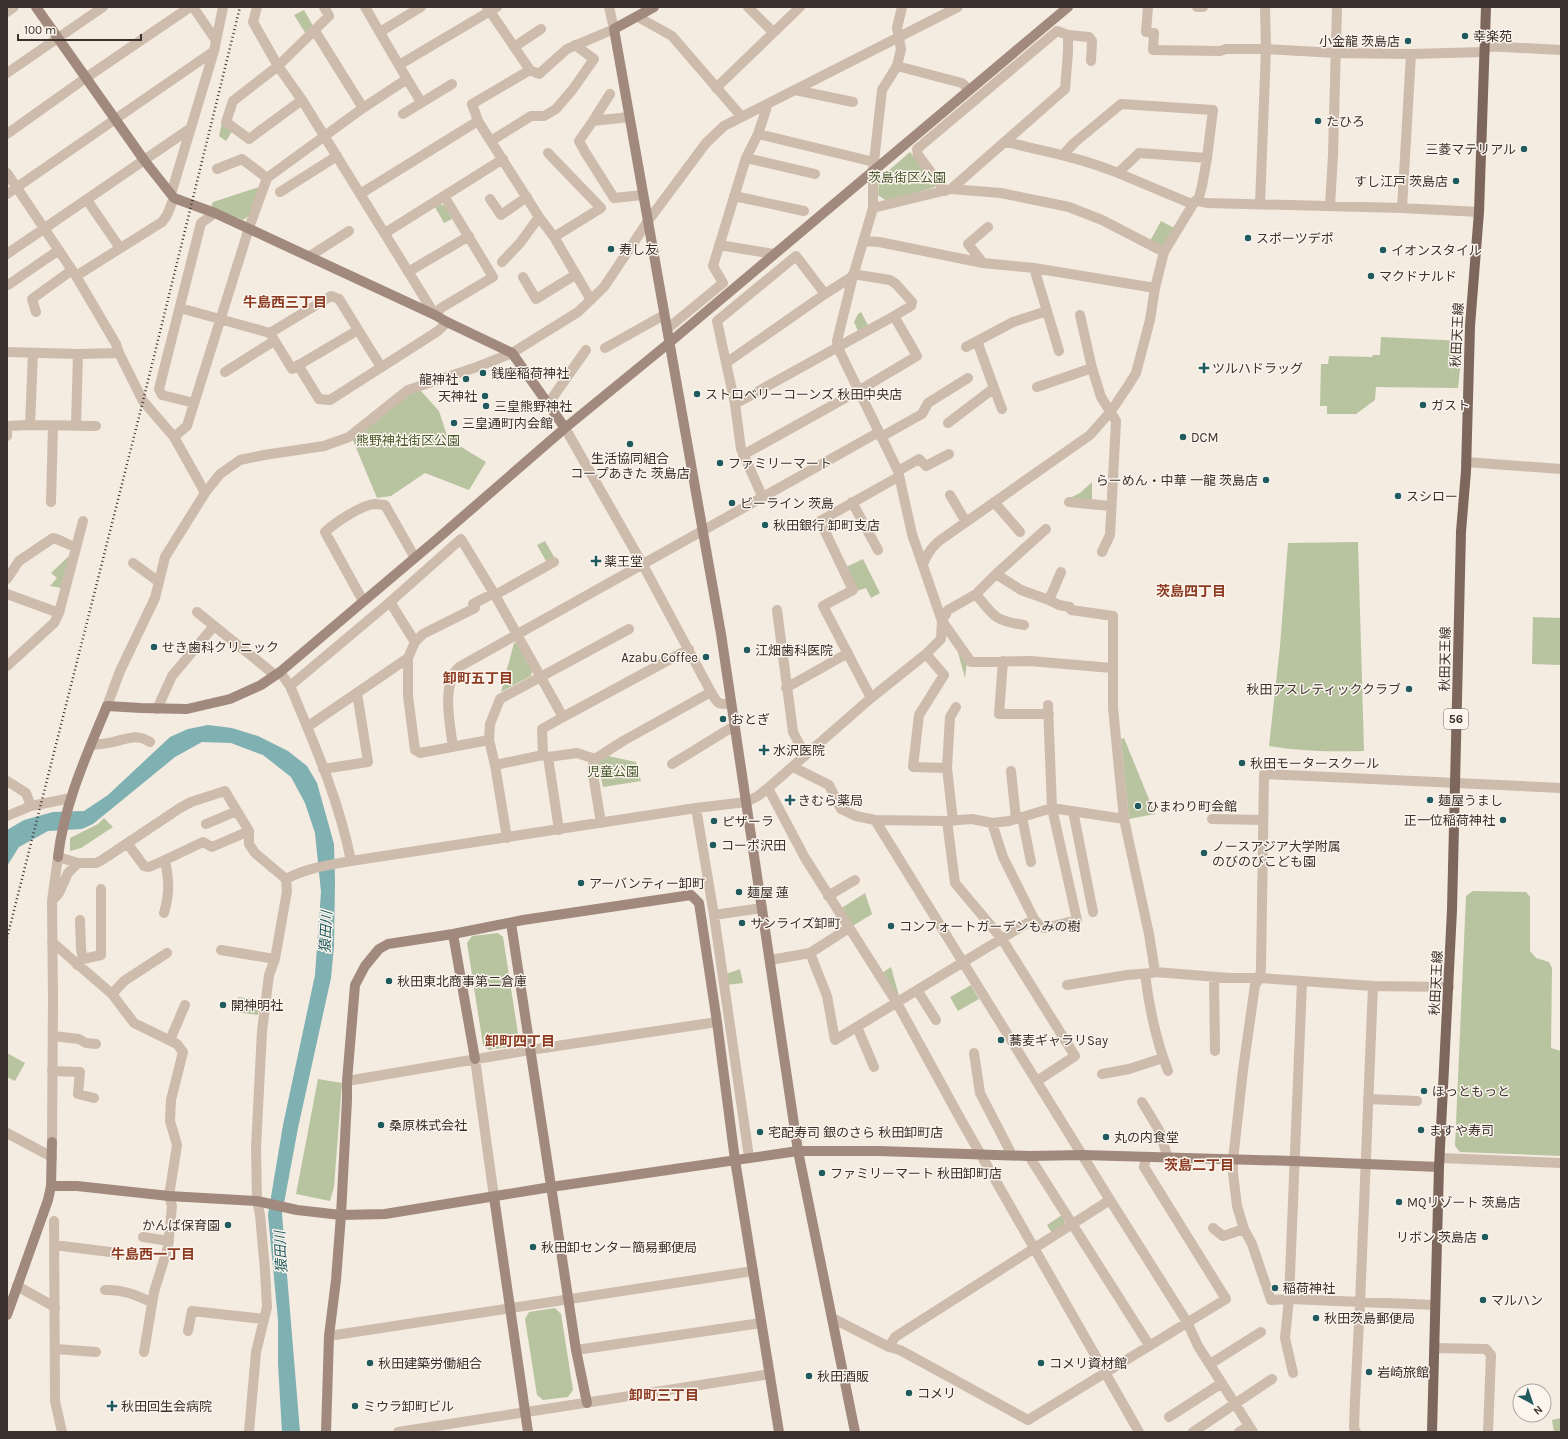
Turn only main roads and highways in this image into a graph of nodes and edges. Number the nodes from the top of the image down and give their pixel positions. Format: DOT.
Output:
graph roads {
  1 [pos="1486,7"];
  2 [pos="1432,1432"];
  1 -- 2 [label="main road, 秋田天王線 / 56"];
}
